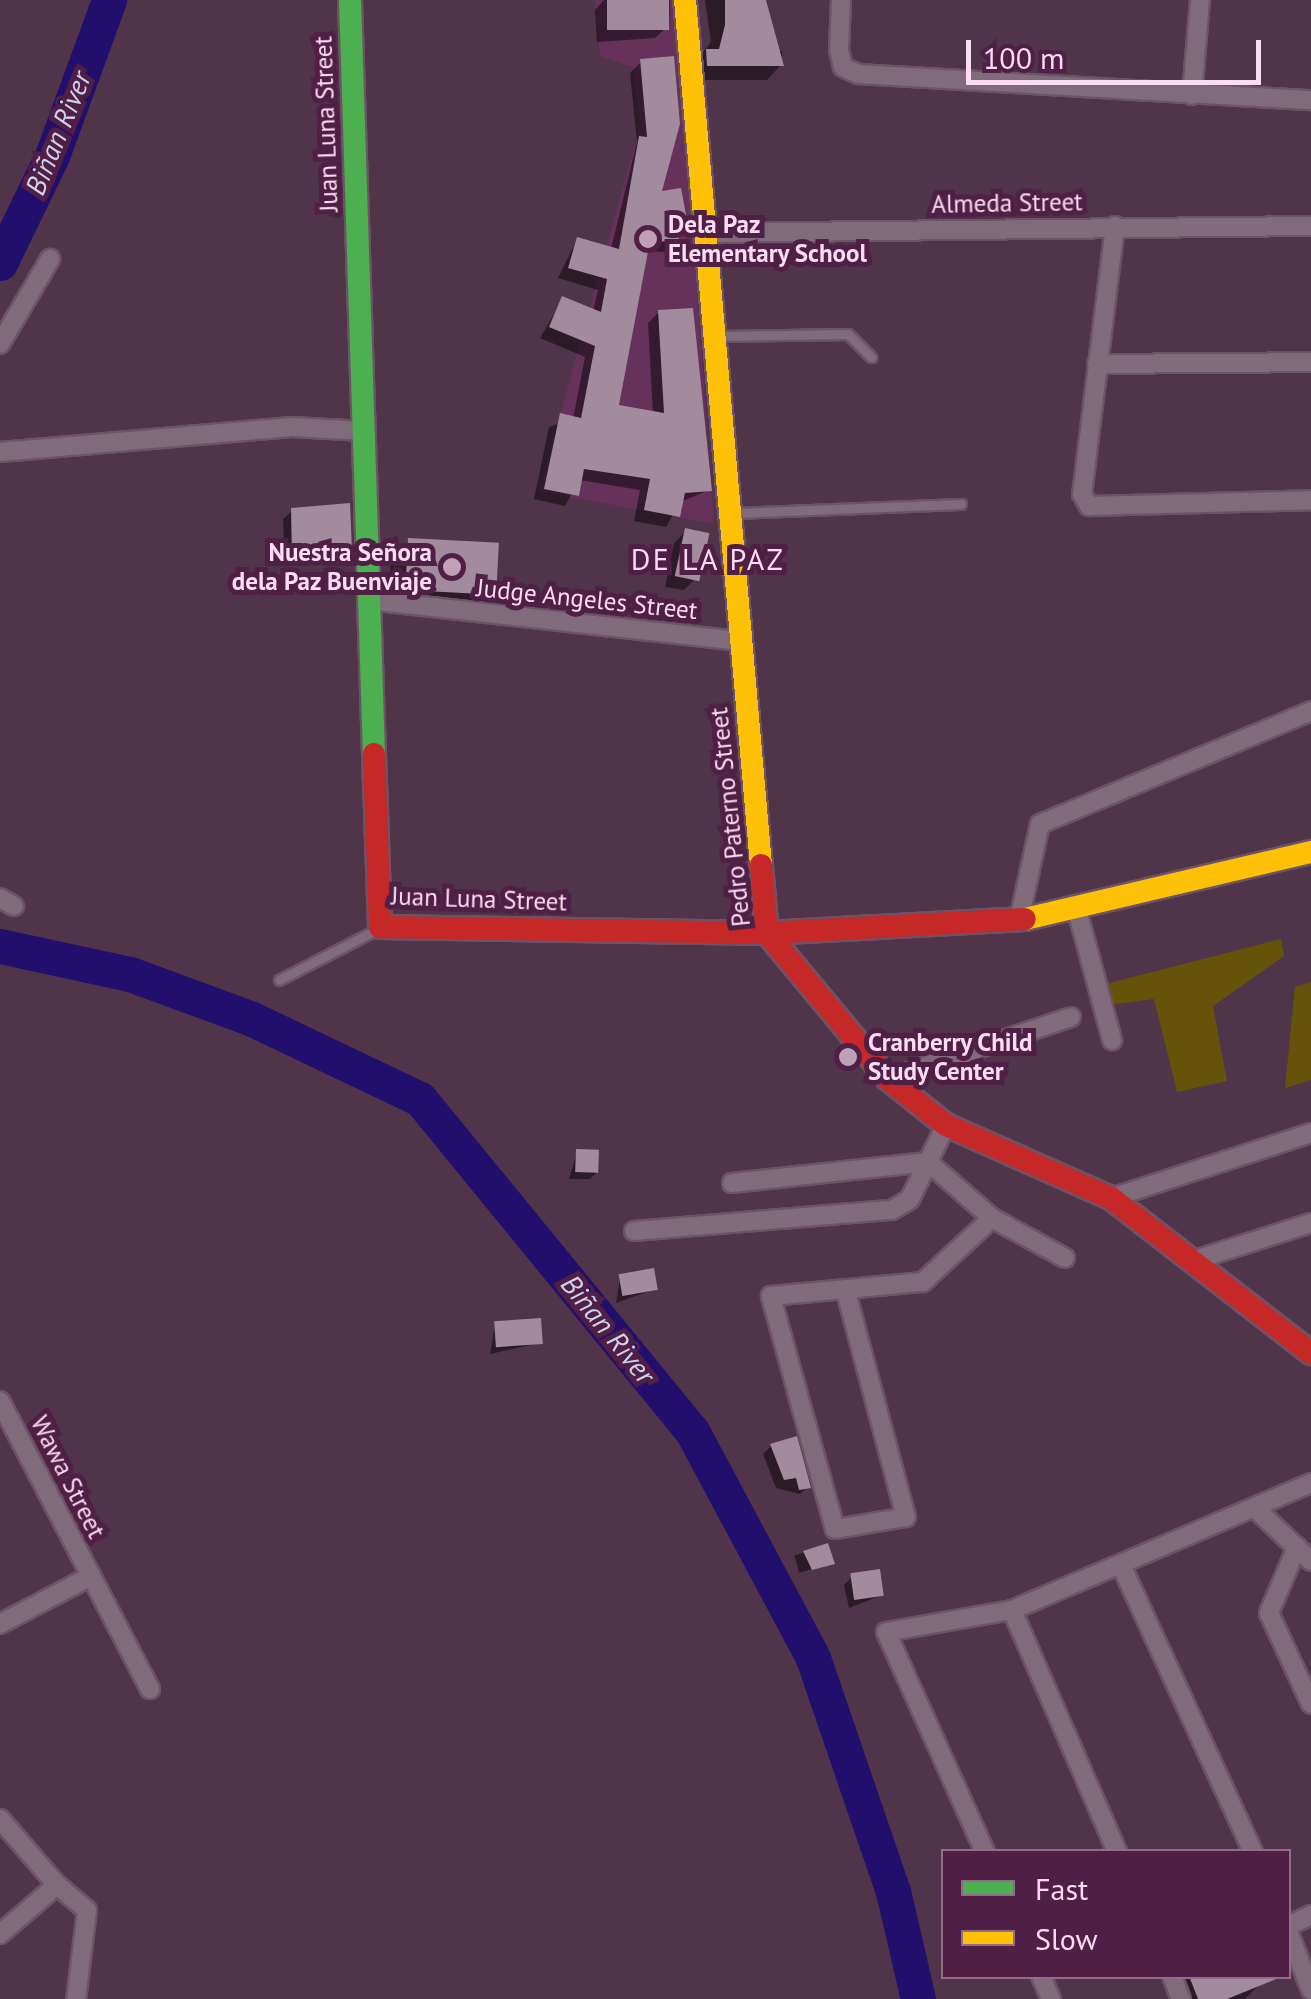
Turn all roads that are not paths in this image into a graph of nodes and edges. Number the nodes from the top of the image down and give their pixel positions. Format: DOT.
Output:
graph roads {
  1 [pos="350,0"];
  2 [pos="685,0"];
  3 [pos="842,0"];
  4 [pos="1200,0"];
  5 [pos="1192,95"];
  6 [pos="1311,100"];
  7 [pos="1115,226"];
  8 [pos="1311,226"];
  9 [pos="703,232"];
  10 [pos="50,258"];
  11 [pos="711,336"];
  12 [pos="0,344"];
  13 [pos="872,356"];
  14 [pos="1311,362"];
  15 [pos="1096,364"];
  16 [pos="364,431"];
  17 [pos="0,452"];
  18 [pos="1311,500"];
  19 [pos="962,504"];
  20 [pos="727,514"];
  21 [pos="368,600"];
  22 [pos="741,641"];
  23 [pos="1310,711"];
  24 [pos="1311,852"];
  25 [pos="1077,910"];
  26 [pos="1019,920"];
  27 [pos="380,928"];
  28 [pos="768,933"];
  29 [pos="279,980"];
  30 [pos="1071,1017"];
  31 [pos="1112,1040"];
  32 [pos="888,1079"];
  33 [pos="946,1126"];
  34 [pos="1311,1132"];
  35 [pos="928,1162"];
  36 [pos="732,1183"];
  37 [pos="1110,1198"];
  38 [pos="992,1218"];
  39 [pos="1311,1222"];
  40 [pos="634,1231"];
  41 [pos="1065,1258"];
  42 [pos="1195,1260"];
  43 [pos="846,1292"];
  44 [pos="1308,1346"];
  45 [pos="0,1401"];
  46 [pos="1311,1483"];
  47 [pos="1257,1510"];
  48 [pos="1304,1554"];
  49 [pos="1122,1567"];
  50 [pos="91,1576"];
  51 [pos="1012,1610"];
  52 [pos="0,1624"];
  53 [pos="150,1690"];
  54 [pos="1311,1704"];
  55 [pos="0,1819"];
  56 [pos="984,1849"];
  57 [pos="1116,1849"];
  58 [pos="1251,1849"];
  59 [pos="58,1885"];
  60 [pos="3,1926"];
  61 [pos="1291,1936"];
  62 [pos="1311,1990"];
  63 [pos="76,1999"];
  1 -- 16 [label="street, Juan Luna Street"];
  2 -- 9 [label="street, Pedro Paterno Street"];
  3 -- 5 [label="street"];
  4 -- 5 [label="street"];
  5 -- 6 [label="street"];
  7 -- 8 [label="street, Almeda Street"];
  7 -- 9 [label="street, Almeda Street"];
  7 -- 15 [label="street"];
  9 -- 11 [label="street, Pedro Paterno Street"];
  10 -- 12 [label="street"];
  11 -- 13 [label="lane"];
  11 -- 20 [label="street, Pedro Paterno Street"];
  14 -- 15 [label="street"];
  15 -- 18 [label="street"];
  16 -- 17 [label="street"];
  16 -- 21 [label="street, Juan Luna Street"];
  19 -- 20 [label="lane"];
  20 -- 22 [label="street, Pedro Paterno Street"];
  21 -- 22 [label="street, Judge Angeles Street"];
  21 -- 27 [label="street, Juan Luna Street"];
  22 -- 28 [label="street, Pedro Paterno Street"];
  23 -- 26 [label="street"];
  24 -- 25 [label="street, Juan Luna Street"];
  25 -- 26 [label="street, Juan Luna Street"];
  25 -- 31 [label="street"];
  26 -- 28 [label="street, Juan Luna Street"];
  27 -- 28 [label="street, Juan Luna Street"];
  27 -- 29 [label="lane"];
  28 -- 32 [label="street, Pedro Paterno Street"];
  30 -- 32 [label="street"];
  32 -- 33 [label="street, Pedro Paterno Street"];
  33 -- 35 [label="street"];
  33 -- 37 [label="street, Pedro Paterno Street"];
  34 -- 37 [label="street"];
  35 -- 36 [label="street"];
  35 -- 38 [label="street"];
  35 -- 40 [label="street"];
  37 -- 42 [label="street, Pedro Paterno Street"];
  38 -- 41 [label="street"];
  38 -- 43 [label="street"];
  39 -- 42 [label="street"];
  42 -- 44 [label="street, Pedro Paterno Street"];
  43 -- 43 [label="street"];
  45 -- 50 [label="street, Wawa Street"];
  46 -- 47 [label="street"];
  47 -- 48 [label="street"];
  47 -- 49 [label="street"];
  48 -- 54 [label="street"];
  49 -- 51 [label="street"];
  49 -- 58 [label="street"];
  50 -- 52 [label="street"];
  50 -- 53 [label="street, Wawa Street"];
  51 -- 56 [label="street"];
  51 -- 57 [label="street"];
  55 -- 59 [label="street"];
  59 -- 60 [label="street"];
  59 -- 63 [label="street"];
  61 -- 62 [label="street"];
}
